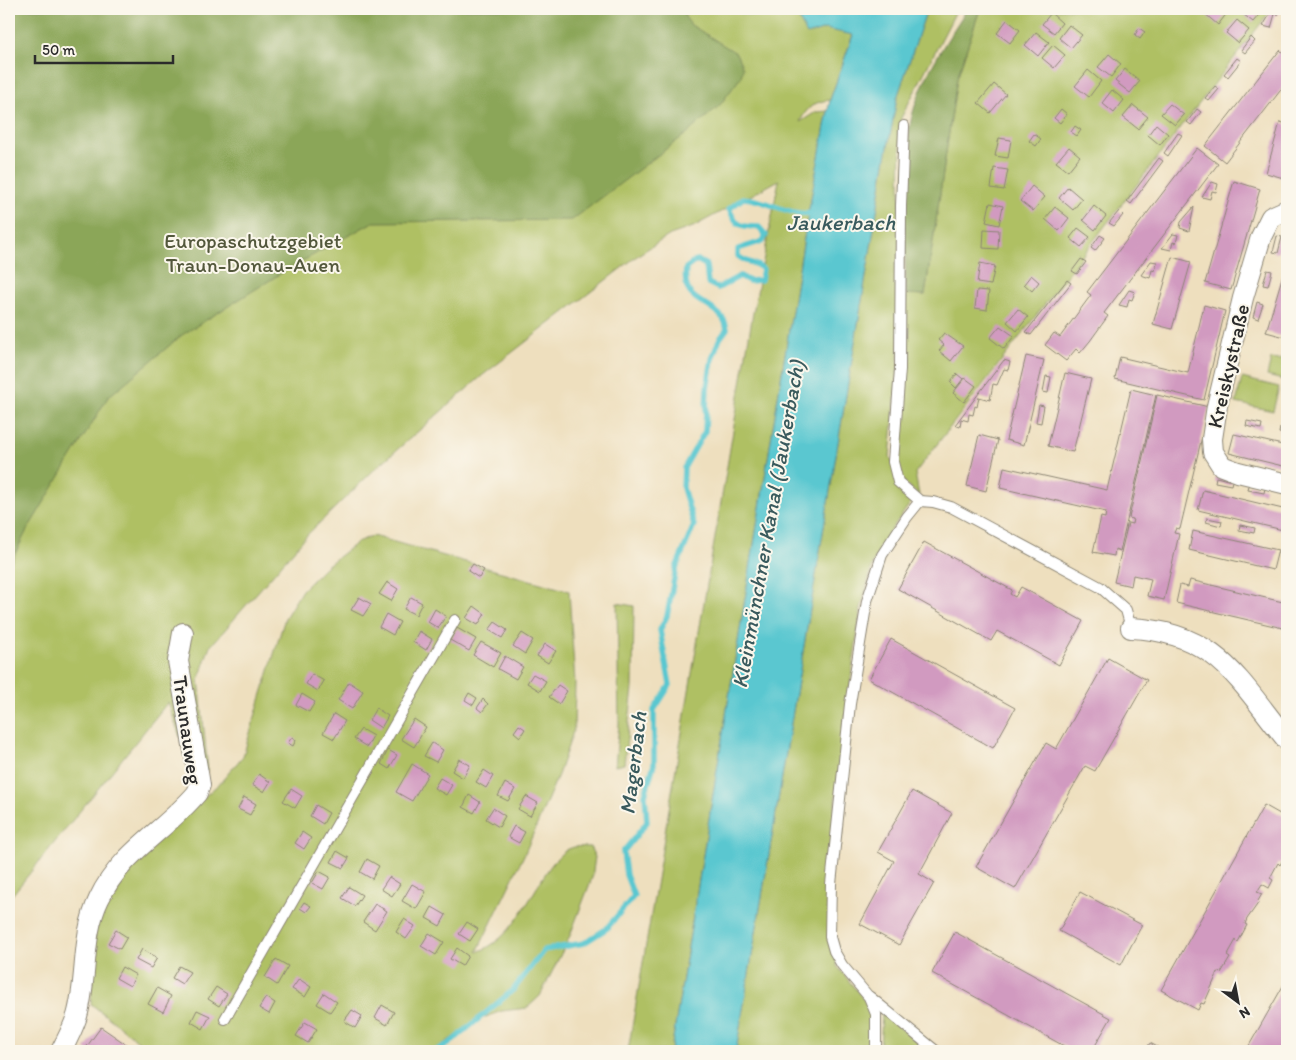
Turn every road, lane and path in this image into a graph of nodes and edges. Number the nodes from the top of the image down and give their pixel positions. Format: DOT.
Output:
graph roads {
  1 [pos="904,126"];
  2 [pos="1287,210"];
  3 [pos="1287,484"];
  4 [pos="920,501"];
  5 [pos="455,620"];
  6 [pos="1130,628"];
  7 [pos="183,634"];
  8 [pos="1287,740"];
  9 [pos="869,997"];
  10 [pos="225,1019"];
  11 [pos="61,1051"];
  12 [pos="876,1051"];
  13 [pos="936,1051"];
  1 -- 4 [label="lane"];
  2 -- 3 [label="street, Kreiskystraße"];
  4 -- 6 [label="lane"];
  4 -- 9 [label="lane"];
  5 -- 10 [label="lane"];
  6 -- 8 [label="street"];
  7 -- 11 [label="street, Traunauweg"];
  9 -- 12 [label="lane"];
  9 -- 13 [label="lane"];
}
